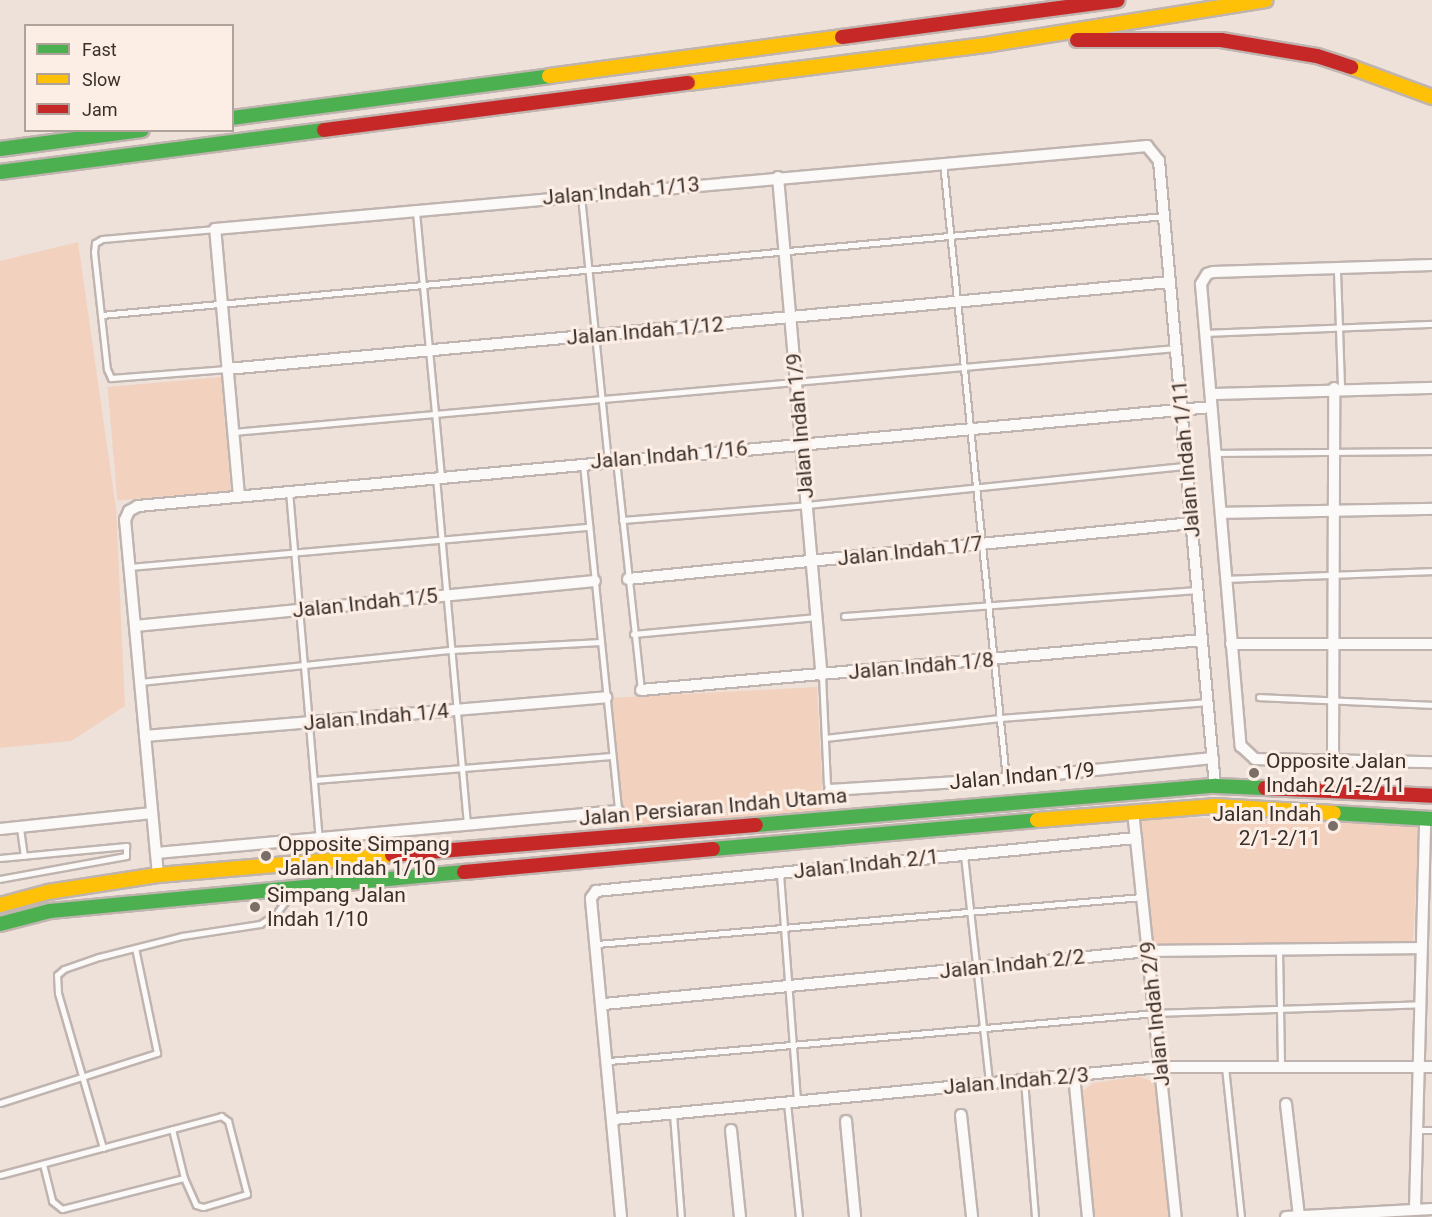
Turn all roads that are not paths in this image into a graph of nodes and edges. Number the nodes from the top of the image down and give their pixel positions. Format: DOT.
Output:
graph roads {
  1 [pos="1118,0"];
  2 [pos="1266,0"];
  3 [pos="991,44"];
  4 [pos="1432,97"];
  5 [pos="234,118"];
  6 [pos="128,132"];
  7 [pos="1139,144"];
  8 [pos="0,150"];
  9 [pos="943,162"];
  10 [pos="0,172"];
  11 [pos="778,177"];
  12 [pos="581,195"];
  13 [pos="416,210"];
  14 [pos="1164,216"];
  15 [pos="214,229"];
  16 [pos="951,238"];
  17 [pos="785,254"];
  18 [pos="1432,265"];
  19 [pos="588,271"];
  20 [pos="1337,271"];
  21 [pos="1170,282"];
  22 [pos="423,285"];
  23 [pos="957,302"];
  24 [pos="221,303"];
  25 [pos="101,315"];
  26 [pos="790,317"];
  27 [pos="1432,324"];
  28 [pos="1339,328"];
  29 [pos="1204,333"];
  30 [pos="595,335"];
  31 [pos="1176,348"];
  32 [pos="429,351"];
  33 [pos="964,366"];
  34 [pos="227,369"];
  35 [pos="796,380"];
  36 [pos="1338,388"];
  37 [pos="1432,388"];
  38 [pos="1210,394"];
  39 [pos="601,397"];
  40 [pos="1211,407"];
  41 [pos="1181,409"];
  42 [pos="435,412"];
  43 [pos="970,428"];
  44 [pos="233,432"];
  45 [pos="801,444"];
  46 [pos="1335,451"];
  47 [pos="1432,451"];
  48 [pos="1215,453"];
  49 [pos="612,460"];
  50 [pos="583,462"];
  51 [pos="1186,466"];
  52 [pos="439,476"];
  53 [pos="976,489"];
  54 [pos="289,491"];
  55 [pos="239,496"];
  56 [pos="807,505"];
  57 [pos="1333,509"];
  58 [pos="1432,509"];
  59 [pos="1221,513"];
  60 [pos="622,520"];
  61 [pos="1192,523"];
  62 [pos="589,526"];
  63 [pos="442,539"];
  64 [pos="982,544"];
  65 [pos="294,551"];
  66 [pos="812,561"];
  67 [pos="129,567"];
  68 [pos="1432,571"];
  69 [pos="1335,574"];
  70 [pos="628,579"];
  71 [pos="1224,579"];
  72 [pos="595,581"];
  73 [pos="1198,590"];
  74 [pos="447,596"];
  75 [pos="988,607"];
  76 [pos="299,610"];
  77 [pos="844,616"];
  78 [pos="817,617"];
  79 [pos="135,626"];
  80 [pos="633,634"];
  81 [pos="1202,640"];
  82 [pos="1336,641"];
  83 [pos="601,642"];
  84 [pos="1231,644"];
  85 [pos="1432,644"];
  86 [pos="451,650"];
  87 [pos="994,659"];
  88 [pos="304,667"];
  89 [pos="822,675"];
  90 [pos="140,682"];
  91 [pos="641,690"];
  92 [pos="606,697"];
  93 [pos="1259,697"];
  94 [pos="1334,699"];
  95 [pos="1208,702"];
  96 [pos="1432,705"];
  97 [pos="457,710"];
  98 [pos="1000,718"];
  99 [pos="309,722"];
  100 [pos="145,736"];
  101 [pos="825,738"];
  102 [pos="612,756"];
  103 [pos="1213,758"];
  104 [pos="1333,761"];
  105 [pos="1432,762"];
  106 [pos="462,768"];
  107 [pos="1006,779"];
  108 [pos="314,780"];
  109 [pos="1215,786"];
  110 [pos="830,790"];
  111 [pos="1400,794"];
  112 [pos="1432,796"];
  113 [pos="1190,807"];
  114 [pos="1244,808"];
  115 [pos="618,811"];
  116 [pos="1133,811"];
  117 [pos="152,813"];
  118 [pos="1430,816"];
  119 [pos="466,825"];
  120 [pos="20,827"];
  121 [pos="0,829"];
  122 [pos="319,838"];
  123 [pos="1136,838"];
  124 [pos="1428,847"];
  125 [pos="156,854"];
  126 [pos="964,854"];
  127 [pos="24,856"];
  128 [pos="0,858"];
  129 [pos="780,872"];
  130 [pos="158,874"];
  131 [pos="0,879"];
  132 [pos="295,887"];
  133 [pos="206,895"];
  134 [pos="1142,897"];
  135 [pos="123,903"];
  136 [pos="0,905"];
  137 [pos="970,909"];
  138 [pos="0,924"];
  139 [pos="784,928"];
  140 [pos="597,944"];
  141 [pos="135,948"];
  142 [pos="1421,948"];
  143 [pos="1279,950"];
  144 [pos="1148,951"];
  145 [pos="977,968"];
  146 [pos="788,986"];
  147 [pos="604,1004"];
  148 [pos="1420,1004"];
  149 [pos="1280,1006"];
  150 [pos="1155,1013"];
  151 [pos="983,1025"];
  152 [pos="792,1043"];
  153 [pos="609,1061"];
  154 [pos="1225,1066"];
  155 [pos="1281,1066"];
  156 [pos="1419,1066"];
  157 [pos="1432,1066"];
  158 [pos="1161,1067"];
  159 [pos="1074,1075"];
  160 [pos="83,1079"];
  161 [pos="1024,1080"];
  162 [pos="989,1083"];
  163 [pos="792,1101"];
  164 [pos="0,1103"];
  165 [pos="1286,1104"];
  166 [pos="672,1113"];
  167 [pos="961,1115"];
  168 [pos="614,1119"];
  169 [pos="846,1121"];
  170 [pos="172,1129"];
  171 [pos="731,1130"];
  172 [pos="1417,1130"];
  173 [pos="1432,1130"];
  174 [pos="103,1148"];
  175 [pos="43,1164"];
  176 [pos="0,1174"];
  177 [pos="184,1178"];
  178 [pos="1415,1209"];
  179 [pos="1432,1209"];
  180 [pos="1299,1216"];
  181 [pos="621,1217"];
  182 [pos="681,1217"];
  183 [pos="740,1217"];
  184 [pos="799,1217"];
  185 [pos="855,1217"];
  186 [pos="972,1217"];
  187 [pos="1035,1217"];
  188 [pos="1088,1217"];
  189 [pos="1176,1217"];
  190 [pos="1241,1217"];
  191 [pos="1286,1217"];
  1 -- 5 [label="main road"];
  2 -- 3 [label="main road"];
  3 -- 4 [label="main road"];
  3 -- 10 [label="main road"];
  6 -- 8 [label="main road"];
  7 -- 9 [label="street, Jalan Indah 1/13"];
  7 -- 14 [label="street, Jalan Indah 1/11"];
  9 -- 11 [label="street, Jalan Indah 1/13"];
  9 -- 16 [label="lane"];
  11 -- 12 [label="street, Jalan Indah 1/13"];
  11 -- 17 [label="street, Jalan Indah 1/9"];
  12 -- 13 [label="street, Jalan Indah 1/13"];
  12 -- 19 [label="lane"];
  13 -- 15 [label="street, Jalan Indah 1/13"];
  13 -- 22 [label="lane"];
  14 -- 16 [label="lane"];
  14 -- 21 [label="street, Jalan Indah 1/11"];
  15 -- 24 [label="street"];
  15 -- 25 [label="lane, Jalan Indah 1/13"];
  16 -- 17 [label="lane"];
  16 -- 23 [label="lane"];
  17 -- 19 [label="lane"];
  17 -- 26 [label="street, Jalan Indah 1/9"];
  18 -- 20 [label="street"];
  19 -- 22 [label="lane"];
  19 -- 30 [label="lane"];
  20 -- 28 [label="lane"];
  20 -- 29 [label="street, Jalan Indah 1/11"];
  21 -- 23 [label="street, Jalan Indah 1/12"];
  21 -- 31 [label="street, Jalan Indah 1/11"];
  22 -- 24 [label="lane"];
  22 -- 32 [label="lane"];
  23 -- 26 [label="street, Jalan Indah 1/12"];
  23 -- 33 [label="lane"];
  24 -- 25 [label="lane"];
  24 -- 34 [label="street"];
  25 -- 34 [label="lane, Jalan Indah 1/12"];
  26 -- 30 [label="street, Jalan Indah 1/12"];
  26 -- 35 [label="street, Jalan Indah 1/9"];
  27 -- 28 [label="lane"];
  28 -- 29 [label="lane"];
  28 -- 36 [label="lane"];
  29 -- 38 [label="street, Jalan Indah 1/11"];
  30 -- 32 [label="street, Jalan Indah 1/12"];
  30 -- 39 [label="lane"];
  31 -- 33 [label="lane"];
  31 -- 41 [label="street, Jalan Indah 1/11"];
  32 -- 34 [label="street, Jalan Indah 1/12"];
  32 -- 42 [label="lane"];
  33 -- 35 [label="lane"];
  33 -- 43 [label="lane"];
  34 -- 44 [label="street"];
  35 -- 39 [label="lane"];
  35 -- 45 [label="street, Jalan Indah 1/9"];
  36 -- 37 [label="street"];
  36 -- 38 [label="street"];
  36 -- 46 [label="street"];
  38 -- 40 [label="street, Jalan Indah 1/11"];
  39 -- 42 [label="lane"];
  39 -- 49 [label="lane"];
  40 -- 41 [label="street, Jalan Indah 1/16"];
  40 -- 48 [label="street, Jalan Indah 1/11"];
  41 -- 43 [label="street, Jalan Indah 1/16"];
  41 -- 51 [label="street, Jalan Indah 1/11"];
  42 -- 44 [label="lane"];
  42 -- 52 [label="lane"];
  43 -- 45 [label="street, Jalan Indah 1/16"];
  43 -- 53 [label="lane"];
  44 -- 55 [label="street"];
  45 -- 49 [label="street, Jalan Indah 1/16"];
  45 -- 56 [label="street, Jalan Indah 1/9"];
  46 -- 47 [label="lane"];
  46 -- 48 [label="lane"];
  46 -- 57 [label="street"];
  48 -- 59 [label="street, Jalan Indah 1/11"];
  49 -- 50 [label="street, Jalan Indah 1/16"];
  49 -- 60 [label="lane"];
  50 -- 52 [label="street, Jalan Indah 1/16"];
  50 -- 62 [label="lane"];
  51 -- 53 [label="lane"];
  51 -- 61 [label="street, Jalan Indah 1/11"];
  52 -- 54 [label="street, Jalan Indah 1/16"];
  52 -- 63 [label="lane"];
  53 -- 56 [label="lane"];
  53 -- 64 [label="lane"];
  54 -- 55 [label="street, Jalan Indah 1/16"];
  54 -- 65 [label="lane"];
  55 -- 67 [label="street, Jalan Indah 1/16"];
  56 -- 60 [label="lane"];
  56 -- 66 [label="street, Jalan Indah 1/9"];
  57 -- 58 [label="street"];
  57 -- 59 [label="street"];
  57 -- 69 [label="street"];
  59 -- 71 [label="street, Jalan Indah 1/11"];
  60 -- 70 [label="lane"];
  61 -- 64 [label="street, Jalan Indah 1/7"];
  61 -- 73 [label="street, Jalan Indah 1/11"];
  62 -- 63 [label="lane"];
  62 -- 72 [label="lane"];
  63 -- 65 [label="lane"];
  63 -- 74 [label="lane"];
  64 -- 66 [label="street, Jalan Indah 1/7"];
  64 -- 75 [label="lane"];
  65 -- 67 [label="lane"];
  65 -- 76 [label="lane"];
  66 -- 70 [label="street, Jalan Indah 1/7"];
  66 -- 78 [label="street, Jalan Indah 1/9"];
  67 -- 79 [label="street"];
  68 -- 69 [label="lane"];
  69 -- 71 [label="lane"];
  69 -- 82 [label="street"];
  70 -- 80 [label="lane"];
  71 -- 84 [label="street, Jalan Indah 1/11"];
  72 -- 74 [label="street, Jalan Indah 1/5"];
  72 -- 83 [label="lane"];
  73 -- 75 [label="lane"];
  73 -- 81 [label="street, Jalan Indah 1/11"];
  74 -- 76 [label="street, Jalan Indah 1/5"];
  74 -- 86 [label="lane"];
  75 -- 77 [label="lane"];
  75 -- 87 [label="lane"];
  76 -- 79 [label="street, Jalan Indah 1/5"];
  76 -- 88 [label="lane"];
  78 -- 80 [label="lane"];
  78 -- 89 [label="street, Jalan Indah 1/9"];
  79 -- 90 [label="street"];
  80 -- 91 [label="lane"];
  81 -- 87 [label="street, Jalan Indah 1/8"];
  81 -- 95 [label="street, Jalan Indah 1/11"];
  82 -- 84 [label="street"];
  82 -- 85 [label="street"];
  82 -- 94 [label="street"];
  83 -- 86 [label="lane"];
  83 -- 92 [label="lane"];
  84 -- 104 [label="street, Jalan Indah 1/11"];
  86 -- 88 [label="lane"];
  86 -- 97 [label="lane"];
  87 -- 89 [label="street, Jalan Indah 1/8"];
  87 -- 98 [label="lane"];
  88 -- 90 [label="lane"];
  88 -- 99 [label="lane"];
  89 -- 91 [label="street, Jalan Indah 1/8"];
  89 -- 101 [label="lane"];
  90 -- 100 [label="street"];
  92 -- 97 [label="street, Jalan Indah 1/4"];
  92 -- 102 [label="lane"];
  93 -- 94 [label="lane"];
  94 -- 96 [label="lane"];
  94 -- 104 [label="street"];
  95 -- 98 [label="lane"];
  95 -- 103 [label="street, Jalan Indah 1/11"];
  97 -- 99 [label="street, Jalan Indah 1/4"];
  97 -- 106 [label="lane"];
  98 -- 101 [label="lane"];
  98 -- 107 [label="lane"];
  99 -- 100 [label="street, Jalan Indah 1/4"];
  99 -- 108 [label="lane"];
  100 -- 117 [label="street"];
  101 -- 110 [label="lane"];
  102 -- 106 [label="lane"];
  102 -- 115 [label="lane"];
  103 -- 107 [label="street, Jalan Indan 1/9"];
  103 -- 109 [label="street, Jalan Indah 1/11"];
  104 -- 105 [label="street"];
  106 -- 108 [label="lane"];
  106 -- 119 [label="lane"];
  107 -- 110 [label="street, Jalan Indan 1/9"];
  108 -- 122 [label="lane"];
  109 -- 111 [label="main road, Jalan Persiaran Indah Utama"];
  109 -- 113 [label="main road"];
  109 -- 114 [label="main road"];
  109 -- 130 [label="main road, Jalan Persiaran Indah Utama"];
  111 -- 112 [label="main road, Jalan Persiaran Indah Utama"];
  111 -- 118 [label="main road"];
  113 -- 114 [label="main road, Jalan Persiaran Indah Utama"];
  113 -- 116 [label="main road, Jalan Persiaran Indah Utama"];
  114 -- 118 [label="main road, Jalan Persiaran Indah Utama"];
  115 -- 119 [label="street"];
  116 -- 123 [label="street, Jalan Indah 2/9"];
  116 -- 132 [label="main road, Jalan Persiaran Indah Utama"];
  117 -- 120 [label="street"];
  117 -- 125 [label="street"];
  118 -- 124 [label="street"];
  119 -- 122 [label="street"];
  120 -- 121 [label="street"];
  120 -- 127 [label="lane"];
  122 -- 125 [label="street"];
  123 -- 126 [label="street, Jalan Indah 2/1"];
  123 -- 134 [label="street, Jalan Indah 2/9"];
  124 -- 142 [label="street"];
  125 -- 130 [label="street"];
  126 -- 129 [label="street, Jalan Indah 2/1"];
  126 -- 137 [label="lane"];
  127 -- 128 [label="lane"];
  127 -- 131 [label="lane"];
  129 -- 139 [label="lane"];
  129 -- 140 [label="street, Jalan Indah 2/1"];
  130 -- 133 [label="main road"];
  130 -- 135 [label="main road"];
  130 -- 136 [label="main road, Jalan Persiaran Indah Utama"];
  132 -- 133 [label="main road, Jalan Persiaran Indah Utama"];
  132 -- 141 [label="lane"];
  133 -- 135 [label="main road, Jalan Persiaran Indah Utama"];
  134 -- 137 [label="lane"];
  134 -- 144 [label="street, Jalan Indah 2/9"];
  135 -- 138 [label="main road, Jalan Persiaran Indah Utama"];
  137 -- 139 [label="lane"];
  137 -- 145 [label="lane"];
  139 -- 140 [label="lane"];
  139 -- 146 [label="lane"];
  140 -- 147 [label="street"];
  141 -- 160 [label="lane"];
  141 -- 160 [label="lane"];
  142 -- 143 [label="street, Jalan Indah 2/2"];
  142 -- 148 [label="street"];
  143 -- 144 [label="street, Jalan Indah 2/2"];
  143 -- 149 [label="lane"];
  144 -- 145 [label="street, Jalan Indah 2/2"];
  144 -- 150 [label="street, Jalan Indah 2/9"];
  145 -- 146 [label="street, Jalan Indah 2/2"];
  145 -- 151 [label="lane"];
  146 -- 147 [label="street, Jalan Indah 2/2"];
  146 -- 152 [label="lane"];
  147 -- 153 [label="street"];
  148 -- 149 [label="lane"];
  148 -- 156 [label="street"];
  149 -- 150 [label="lane"];
  149 -- 155 [label="lane"];
  150 -- 151 [label="lane"];
  150 -- 158 [label="street, Jalan Indah 2/9"];
  151 -- 152 [label="lane"];
  151 -- 162 [label="lane"];
  152 -- 153 [label="lane"];
  152 -- 163 [label="lane"];
  153 -- 168 [label="street"];
  154 -- 155 [label="street, Jalan Indah 2/3"];
  154 -- 158 [label="street, Jalan Indah 2/3"];
  154 -- 190 [label="lane"];
  155 -- 156 [label="street, Jalan Indah 2/3"];
  156 -- 157 [label="street, Jalan Indah 2/3"];
  156 -- 172 [label="street"];
  158 -- 159 [label="street, Jalan Indah 2/3"];
  158 -- 189 [label="street, Jalan Indah 2/9"];
  159 -- 161 [label="street, Jalan Indah 2/3"];
  159 -- 188 [label="street"];
  160 -- 164 [label="lane"];
  160 -- 174 [label="lane"];
  161 -- 162 [label="street, Jalan Indah 2/3"];
  161 -- 187 [label="lane"];
  162 -- 163 [label="street, Jalan Indah 2/3"];
  163 -- 166 [label="street, Jalan Indah 2/3"];
  163 -- 184 [label="lane"];
  165 -- 180 [label="street"];
  166 -- 168 [label="street, Jalan Indah 2/3"];
  166 -- 182 [label="lane"];
  167 -- 186 [label="street"];
  168 -- 181 [label="street"];
  169 -- 185 [label="street"];
  170 -- 174 [label="lane"];
  170 -- 177 [label="lane"];
  170 -- 177 [label="lane"];
  171 -- 183 [label="street"];
  172 -- 173 [label="lane"];
  172 -- 178 [label="street"];
  174 -- 175 [label="lane"];
  175 -- 176 [label="lane"];
  175 -- 177 [label="lane"];
  178 -- 179 [label="street"];
  178 -- 180 [label="street"];
  180 -- 191 [label="street"];
}
